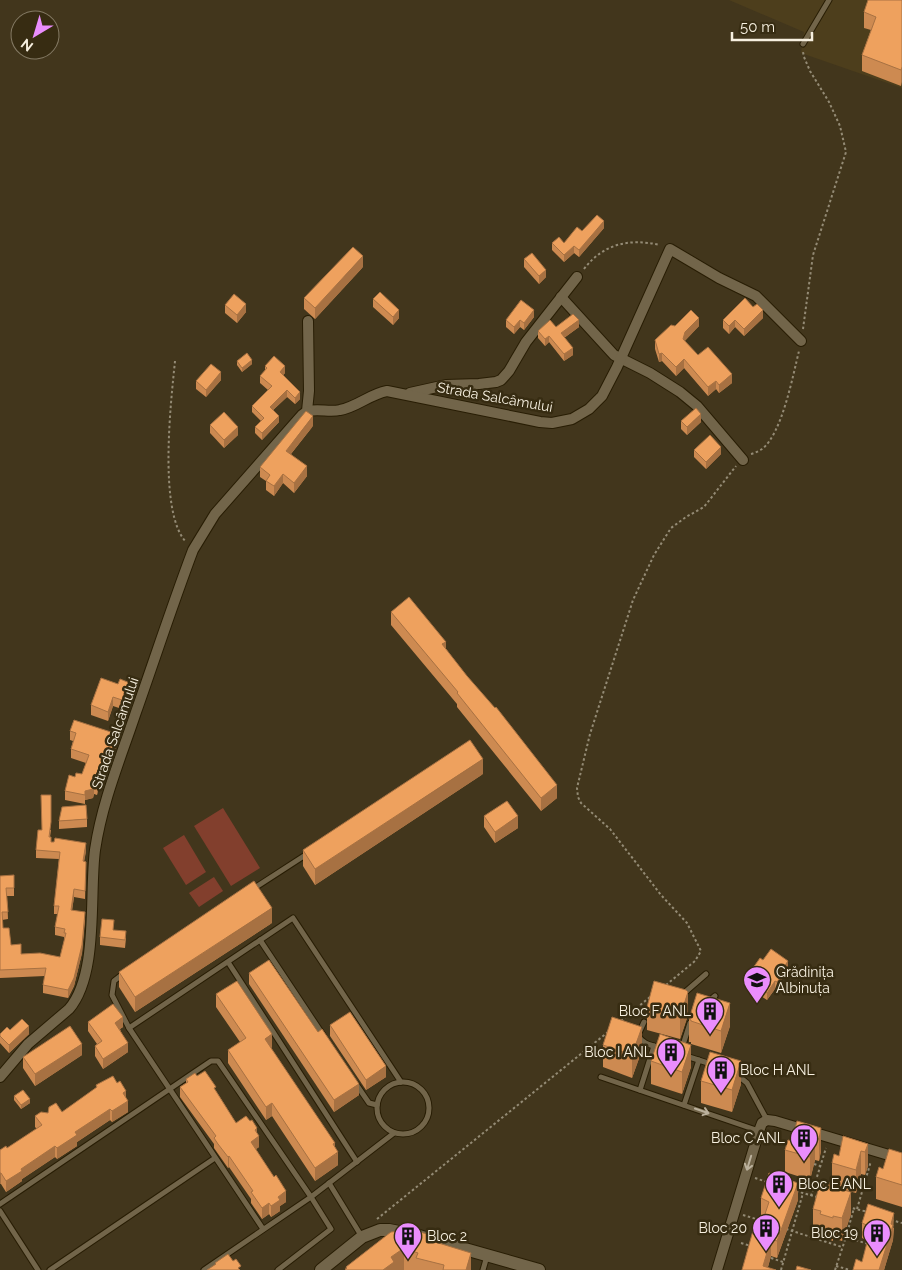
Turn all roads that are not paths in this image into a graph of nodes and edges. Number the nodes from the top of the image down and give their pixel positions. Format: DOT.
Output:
graph roads {
  1 [pos="829,0"];
  2 [pos="802,44"];
  3 [pos="577,277"];
  4 [pos="561,297"];
  5 [pos="308,321"];
  6 [pos="801,341"];
  7 [pos="621,360"];
  8 [pos="407,394"];
  9 [pos="307,411"];
  10 [pos="743,460"];
  11 [pos="313,850"];
  12 [pos="248,892"];
  13 [pos="260,940"];
  14 [pos="228,962"];
  15 [pos="126,972"];
  16 [pos="706,974"];
  17 [pos="715,996"];
  18 [pos="681,1000"];
  19 [pos="701,1008"];
  20 [pos="694,1014"];
  21 [pos="644,1022"];
  22 [pos="129,1028"];
  23 [pos="325,1038"];
  24 [pos="654,1046"];
  25 [pos="663,1048"];
  26 [pos="699,1060"];
  27 [pos="719,1067"];
  28 [pos="732,1071"];
  29 [pos="0,1077"];
  30 [pos="601,1077"];
  31 [pos="352,1078"];
  32 [pos="401,1082"];
  33 [pos="169,1089"];
  34 [pos="640,1090"];
  35 [pos="377,1105"];
  36 [pos="684,1105"];
  37 [pos="767,1120"];
  38 [pos="759,1131"];
  39 [pos="394,1133"];
  40 [pos="215,1158"];
  41 [pos="902,1158"];
  42 [pos="357,1162"];
  43 [pos="330,1183"];
  44 [pos="311,1197"];
  45 [pos="0,1204"];
  46 [pos="0,1211"];
  47 [pos="264,1229"];
  48 [pos="366,1235"];
  49 [pos="487,1256"];
  50 [pos="38,1270"];
  51 [pos="50,1270"];
  52 [pos="204,1270"];
  53 [pos="278,1270"];
  54 [pos="321,1270"];
  55 [pos="483,1270"];
  56 [pos="538,1270"];
  57 [pos="717,1270"];
  1 -- 2 [label="lane"];
  3 -- 4 [label="street"];
  4 -- 7 [label="street"];
  4 -- 8 [label="street"];
  5 -- 9 [label="street"];
  6 -- 7 [label="street, Strada Salcâmului"];
  7 -- 8 [label="street, Strada Salcâmului"];
  7 -- 10 [label="street"];
  8 -- 9 [label="street, Strada Salcâmului"];
  9 -- 29 [label="street, Strada Salcâmului"];
  11 -- 12 [label="lane"];
  13 -- 14 [label="lane"];
  13 -- 23 [label="lane"];
  13 -- 32 [label="lane"];
  14 -- 22 [label="lane"];
  14 -- 42 [label="lane"];
  15 -- 22 [label="lane"];
  16 -- 18 [label="lane"];
  17 -- 19 [label="lane"];
  20 -- 26 [label="lane"];
  21 -- 24 [label="lane"];
  22 -- 33 [label="lane"];
  24 -- 25 [label="lane"];
  24 -- 34 [label="lane"];
  26 -- 27 [label="lane"];
  26 -- 36 [label="lane"];
  28 -- 37 [label="lane"];
  30 -- 34 [label="lane"];
  31 -- 35 [label="lane"];
  32 -- 35 [label="lane"];
  32 -- 39 [label="lane"];
  33 -- 40 [label="lane"];
  33 -- 44 [label="lane"];
  33 -- 45 [label="lane"];
  34 -- 36 [label="lane"];
  35 -- 39 [label="lane"];
  36 -- 38 [label="lane, one-way"];
  37 -- 38 [label="street"];
  37 -- 41 [label="street"];
  38 -- 57 [label="street, one-way"];
  39 -- 42 [label="lane"];
  40 -- 47 [label="lane"];
  40 -- 51 [label="lane"];
  42 -- 43 [label="lane"];
  43 -- 44 [label="lane"];
  43 -- 48 [label="lane"];
  44 -- 47 [label="lane"];
  44 -- 53 [label="lane"];
  46 -- 50 [label="lane"];
  47 -- 52 [label="lane"];
  48 -- 49 [label="street"];
  48 -- 54 [label="street"];
  49 -- 55 [label="lane"];
  49 -- 56 [label="street"];
}
